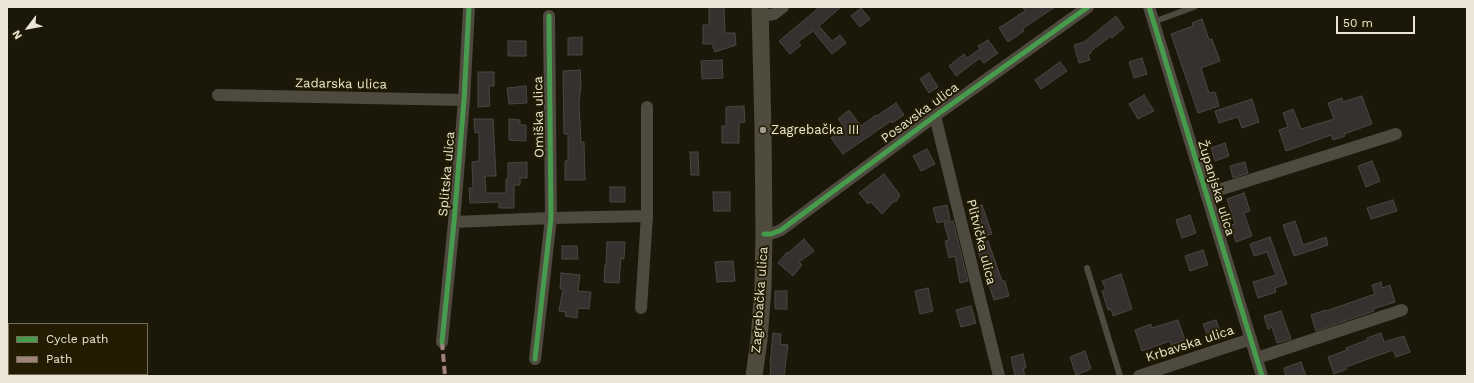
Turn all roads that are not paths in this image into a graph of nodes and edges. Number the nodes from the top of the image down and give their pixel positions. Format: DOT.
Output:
graph roads {
  1 [pos="469,7"];
  2 [pos="783,7"];
  3 [pos="1088,7"];
  4 [pos="1149,7"];
  5 [pos="1194,7"];
  6 [pos="760,12"];
  7 [pos="549,16"];
  8 [pos="1153,22"];
  9 [pos="218,96"];
  10 [pos="464,100"];
  11 [pos="647,107"];
  12 [pos="934,116"];
  13 [pos="1396,134"];
  14 [pos="1206,194"];
  15 [pos="647,216"];
  16 [pos="551,218"];
  17 [pos="454,222"];
  18 [pos="764,234"];
  19 [pos="1087,268"];
  20 [pos="641,308"];
  21 [pos="1402,310"];
  22 [pos="1251,339"];
  23 [pos="442,342"];
  24 [pos="1257,358"];
  25 [pos="535,359"];
  26 [pos="754,376"];
  27 [pos="999,376"];
  28 [pos="1120,376"];
  29 [pos="1139,376"];
  30 [pos="1262,376"];
  1 -- 10 [label="street, Splitska ulica"];
  2 -- 6 [label="street"];
  3 -- 12 [label="street, Posavska ulica"];
  4 -- 8 [label="street, Županjska ulica"];
  5 -- 8 [label="lane"];
  6 -- 18 [label="main road, Zagrebačka ulica"];
  7 -- 16 [label="street, Omiška ulica"];
  8 -- 14 [label="street, Županjska ulica"];
  9 -- 10 [label="street, Zadarska ulica"];
  10 -- 17 [label="street, Splitska ulica"];
  11 -- 15 [label="street"];
  12 -- 18 [label="street, Posavska ulica"];
  12 -- 27 [label="street, Plitvička ulica"];
  13 -- 14 [label="street, Županjska ulica"];
  14 -- 22 [label="street, Županjska ulica"];
  15 -- 16 [label="street"];
  15 -- 20 [label="street"];
  16 -- 17 [label="street"];
  16 -- 25 [label="street, Omiška ulica"];
  17 -- 23 [label="street, Splitska ulica"];
  18 -- 26 [label="main road, Zagrebačka ulica"];
  19 -- 28 [label="lane"];
  21 -- 24 [label="street"];
  22 -- 24 [label="street, Županjska ulica"];
  22 -- 29 [label="street, Krbavska ulica"];
  24 -- 30 [label="street, Županjska ulica"];
}
